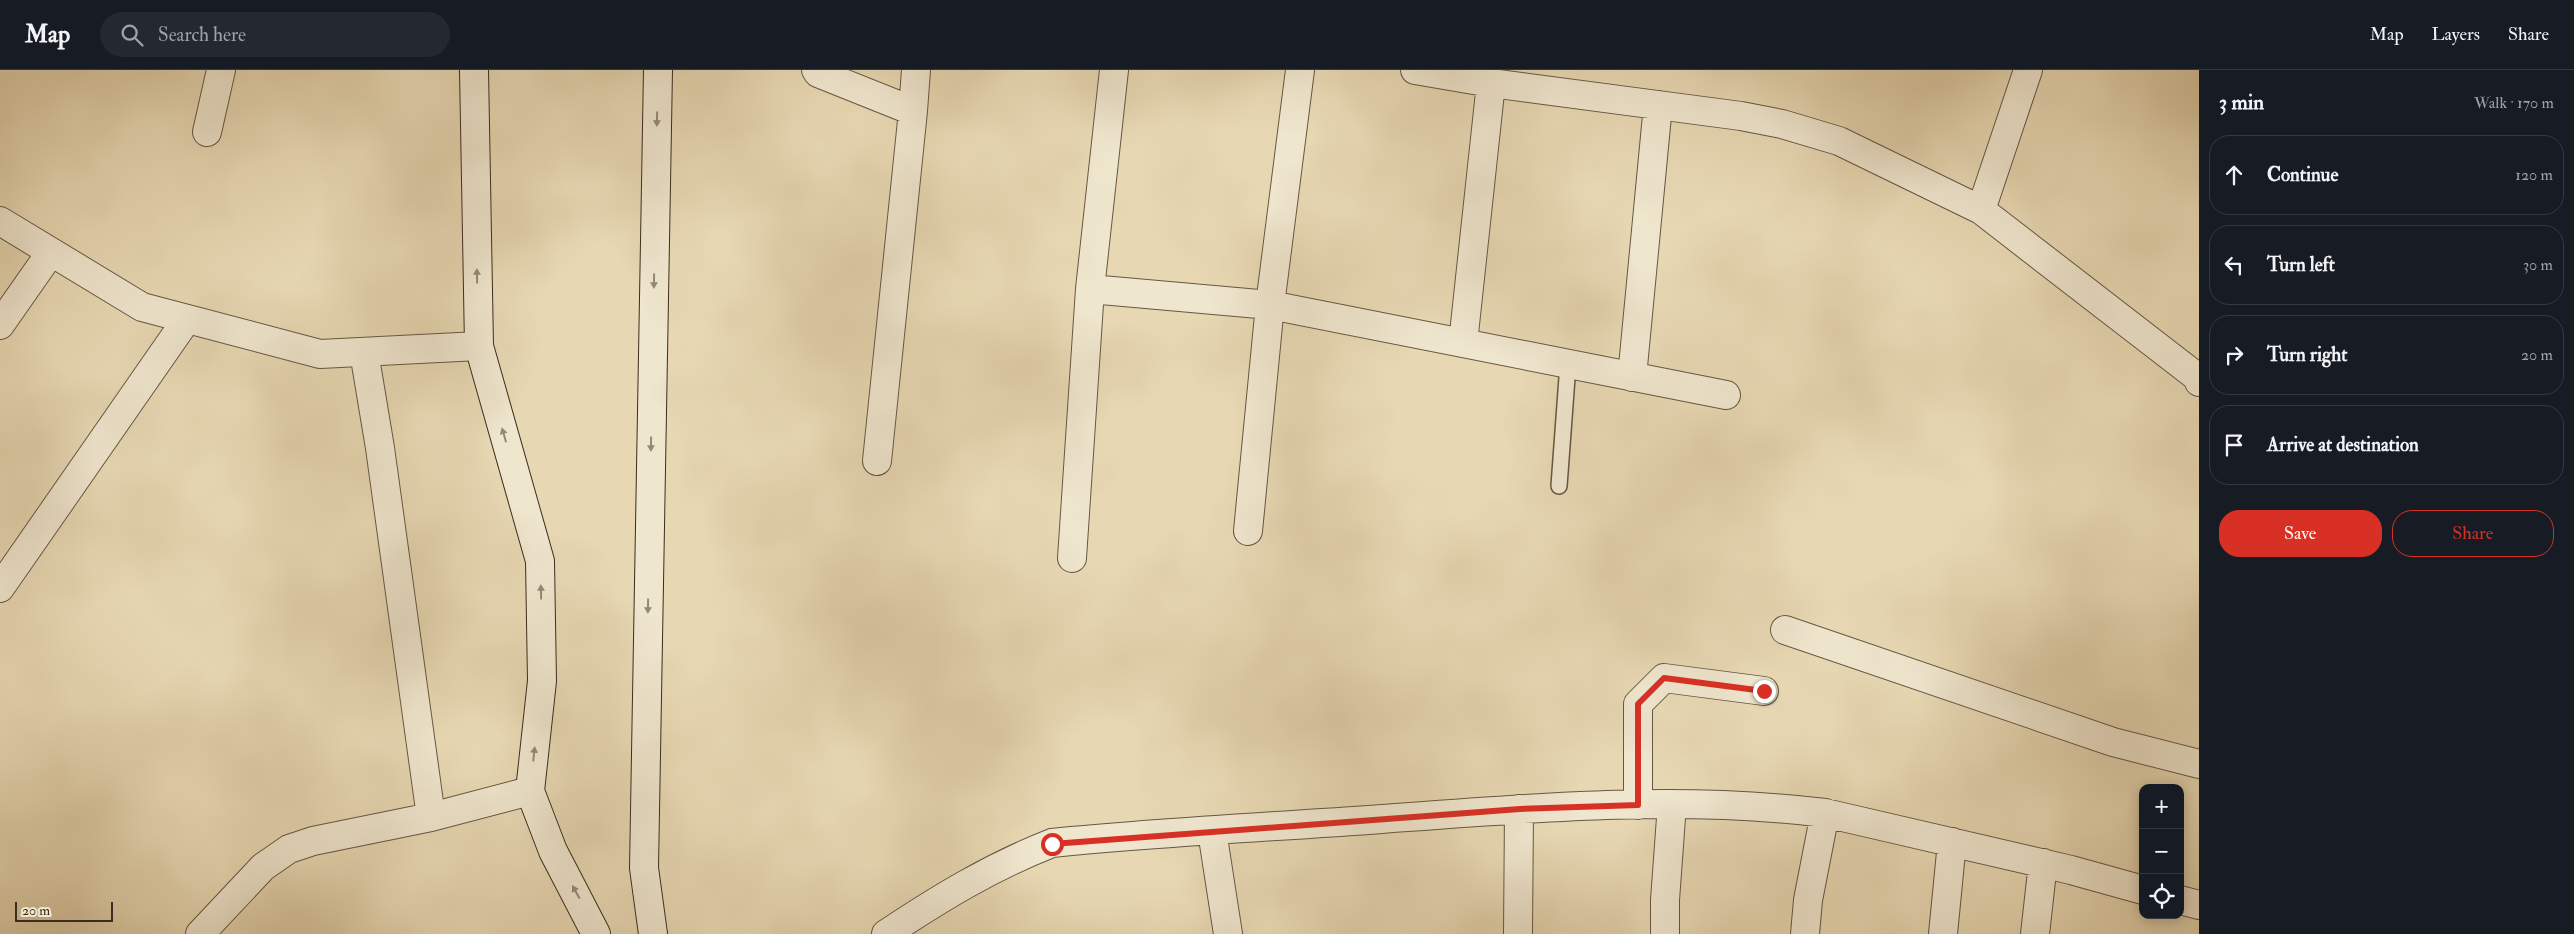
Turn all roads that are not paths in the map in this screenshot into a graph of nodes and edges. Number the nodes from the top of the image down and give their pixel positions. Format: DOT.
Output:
graph roads {
  1 [pos="221,70"];
  2 [pos="474,70"];
  3 [pos="658,70"];
  4 [pos="816,70"];
  5 [pos="916,70"];
  6 [pos="1114,70"];
  7 [pos="1300,70"];
  8 [pos="1415,70"];
  9 [pos="2028,70"];
  10 [pos="1475,77"];
  11 [pos="1658,105"];
  12 [pos="913,111"];
  13 [pos="206,132"];
  14 [pos="1982,210"];
  15 [pos="0,221"];
  16 [pos="51,252"];
  17 [pos="1090,289"];
  18 [pos="1270,306"];
  19 [pos="188,318"];
  20 [pos="0,325"];
  21 [pos="1463,344"];
  22 [pos="479,346"];
  23 [pos="364,352"];
  24 [pos="1568,364"];
  25 [pos="1632,376"];
  26 [pos="2199,382"];
  27 [pos="1726,395"];
  28 [pos="878,461"];
  29 [pos="1559,486"];
  30 [pos="1248,531"];
  31 [pos="1072,558"];
  32 [pos="0,588"];
  33 [pos="1785,630"];
  34 [pos="1764,691"];
  35 [pos="2199,764"];
  36 [pos="530,791"];
  37 [pos="1672,804"];
  38 [pos="1638,805"];
  39 [pos="1520,809"];
  40 [pos="1825,813"];
  41 [pos="431,817"];
  42 [pos="1212,831"];
  43 [pos="1952,842"];
  44 [pos="2043,863"];
  45 [pos="2139,889"];
  46 [pos="2184,901"];
  47 [pos="2199,905"];
  48 [pos="200,934"];
  49 [pos="596,934"];
  50 [pos="653,934"];
  51 [pos="886,934"];
  52 [pos="1228,934"];
  53 [pos="1518,934"];
  54 [pos="1665,934"];
  55 [pos="1805,934"];
  56 [pos="1943,934"];
  57 [pos="2034,934"];
  1 -- 13 [label="street"];
  22 -- 2 [label="street, one-way"];
  3 -- 50 [label="street, one-way"];
  4 -- 12 [label="street"];
  5 -- 12 [label="street"];
  6 -- 17 [label="street"];
  7 -- 18 [label="street"];
  8 -- 10 [label="street"];
  9 -- 14 [label="street"];
  10 -- 11 [label="street"];
  10 -- 21 [label="street"];
  11 -- 14 [label="street"];
  11 -- 25 [label="street"];
  12 -- 28 [label="street"];
  14 -- 26 [label="street"];
  15 -- 16 [label="street"];
  16 -- 19 [label="street"];
  16 -- 20 [label="street"];
  17 -- 18 [label="street"];
  17 -- 31 [label="street"];
  18 -- 21 [label="street"];
  18 -- 30 [label="street"];
  19 -- 23 [label="street"];
  19 -- 32 [label="street"];
  21 -- 24 [label="street"];
  22 -- 23 [label="street"];
  36 -- 22 [label="street, one-way"];
  23 -- 41 [label="street"];
  24 -- 25 [label="street"];
  24 -- 29 [label="lane"];
  25 -- 27 [label="street"];
  33 -- 35 [label="street"];
  34 -- 38 [label="street"];
  36 -- 41 [label="street"];
  49 -- 36 [label="street, one-way"];
  37 -- 38 [label="street"];
  37 -- 40 [label="street"];
  37 -- 54 [label="street"];
  38 -- 39 [label="street"];
  39 -- 42 [label="street"];
  39 -- 53 [label="street"];
  40 -- 43 [label="street"];
  40 -- 55 [label="street"];
  41 -- 48 [label="street"];
  42 -- 51 [label="street"];
  42 -- 52 [label="street"];
  43 -- 44 [label="street"];
  43 -- 56 [label="street"];
  44 -- 45 [label="street"];
  44 -- 57 [label="street"];
  46 -- 47 [label="street"];
}
